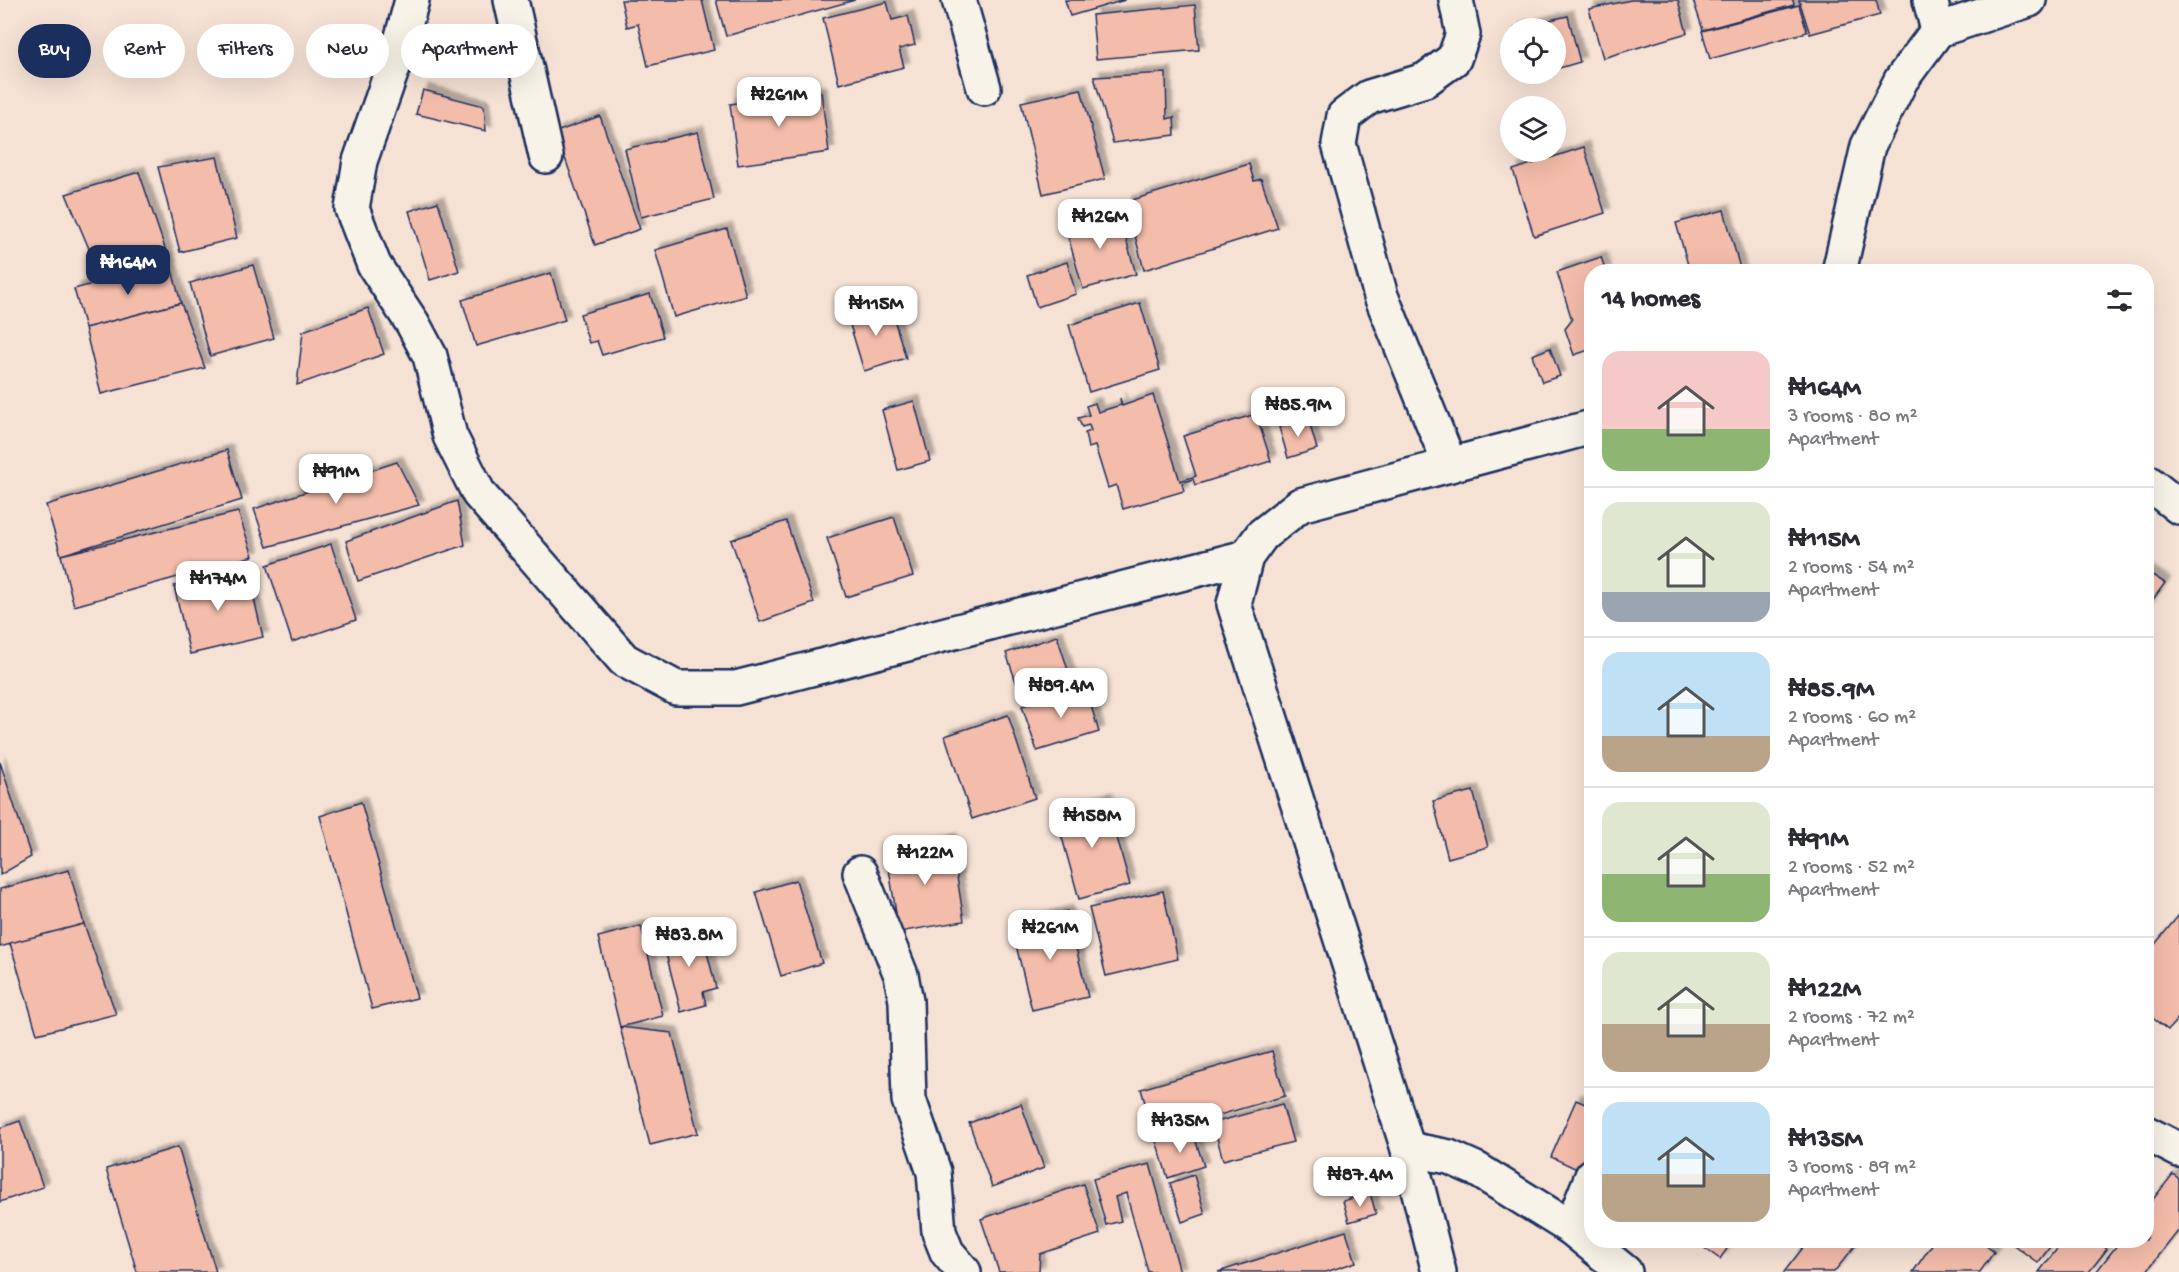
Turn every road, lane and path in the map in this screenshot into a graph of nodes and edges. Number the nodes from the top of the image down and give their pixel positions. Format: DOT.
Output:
graph roads {
  1 [pos="412,0"];
  2 [pos="511,0"];
  3 [pos="959,0"];
  4 [pos="1456,0"];
  5 [pos="2029,0"];
  6 [pos="1934,15"];
  7 [pos="984,88"];
  8 [pos="546,156"];
  9 [pos="1846,264"];
  10 [pos="1584,429"];
  11 [pos="1450,465"];
  12 [pos="2154,487"];
  13 [pos="2179,507"];
  14 [pos="1246,557"];
  15 [pos="860,873"];
  16 [pos="2154,1137"];
  17 [pos="1408,1149"];
  18 [pos="2179,1150"];
  19 [pos="1584,1196"];
  20 [pos="1571,1228"];
  21 [pos="1584,1239"];
  22 [pos="1595,1248"];
  23 [pos="964,1272"];
  24 [pos="1439,1272"];
  25 [pos="1624,1272"];
  1 -- 14 [label="street"];
  2 -- 8 [label="street"];
  3 -- 7 [label="street"];
  4 -- 11 [label="street"];
  5 -- 6 [label="street"];
  6 -- 9 [label="street"];
  10 -- 11 [label="street"];
  11 -- 14 [label="street"];
  12 -- 13 [label="street"];
  14 -- 17 [label="street"];
  15 -- 23 [label="street"];
  16 -- 18 [label="street"];
  17 -- 20 [label="street"];
  17 -- 24 [label="street"];
  19 -- 20 [label="street"];
  20 -- 21 [label="street"];
  22 -- 25 [label="street"];
}
